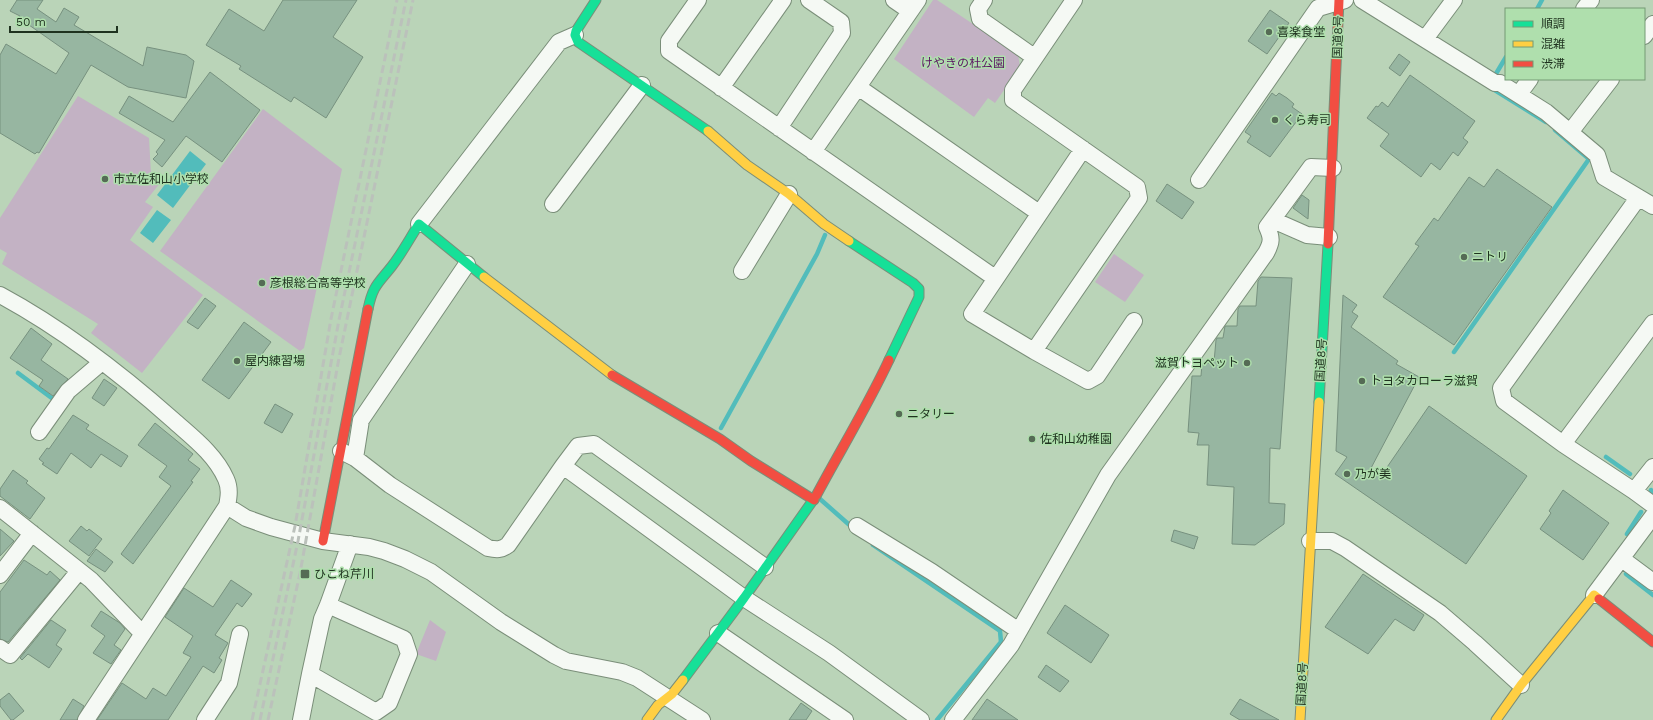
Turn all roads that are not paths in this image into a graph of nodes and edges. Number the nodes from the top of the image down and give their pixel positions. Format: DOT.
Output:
graph roads {
  1 [pos="596,0"];
  2 [pos="698,0"];
  3 [pos="783,0"];
  4 [pos="809,0"];
  5 [pos="894,0"];
  6 [pos="984,0"];
  7 [pos="1074,0"];
  8 [pos="1362,0"];
  9 [pos="1454,0"];
  10 [pos="1591,0"];
  11 [pos="1341,1"];
  12 [pos="914,5"];
  13 [pos="1585,8"];
  14 [pos="1653,24"];
  15 [pos="575,35"];
  16 [pos="1645,35"];
  17 [pos="1425,40"];
  18 [pos="1034,57"];
  19 [pos="1529,80"];
  20 [pos="1610,80"];
  21 [pos="642,85"];
  22 [pos="858,87"];
  23 [pos="721,88"];
  24 [pos="1519,94"];
  25 [pos="779,128"];
  26 [pos="1571,131"];
  27 [pos="1083,149"];
  28 [pos="813,152"];
  29 [pos="1333,168"];
  30 [pos="1199,180"];
  31 [pos="789,194"];
  32 [pos="1638,198"];
  33 [pos="553,204"];
  34 [pos="1653,206"];
  35 [pos="1039,213"];
  36 [pos="1273,220"];
  37 [pos="419,224"];
  38 [pos="1328,237"];
  39 [pos="467,264"];
  40 [pos="742,271"];
  41 [pos="995,278"];
  42 [pos="0,295"];
  43 [pos="1134,321"];
  44 [pos="1653,323"];
  45 [pos="1034,351"];
  46 [pos="102,362"];
  47 [pos="39,432"];
  48 [pos="1563,444"];
  49 [pos="348,454"];
  50 [pos="563,466"];
  51 [pos="1653,467"];
  52 [pos="1634,491"];
  53 [pos="814,500"];
  54 [pos="1653,505"];
  55 [pos="228,506"];
  56 [pos="0,508"];
  57 [pos="1653,516"];
  58 [pos="857,526"];
  59 [pos="32,533"];
  60 [pos="323,541"];
  61 [pos="1310,541"];
  62 [pos="350,544"];
  63 [pos="1622,558"];
  64 [pos="765,567"];
  65 [pos="79,571"];
  66 [pos="0,575"];
  67 [pos="1653,582"];
  68 [pos="1594,595"];
  69 [pos="744,598"];
  70 [pos="328,605"];
  71 [pos="1019,631"];
  72 [pos="142,633"];
  73 [pos="718,633"];
  74 [pos="240,634"];
  75 [pos="1653,642"];
  76 [pos="0,648"];
  77 [pos="310,674"];
  78 [pos="1522,684"];
  79 [pos="667,697"];
  80 [pos="86,720"];
  81 [pos="206,720"];
  82 [pos="301,720"];
  83 [pos="648,720"];
  84 [pos="702,720"];
  85 [pos="845,720"];
  86 [pos="921,720"];
  87 [pos="953,720"];
  88 [pos="1300,720"];
  89 [pos="1496,720"];
  1 -- 15 [label="main road"];
  2 -- 23 [label="street"];
  3 -- 23 [label="street"];
  4 -- 25 [label="street"];
  5 -- 12 [label="street"];
  6 -- 18 [label="street"];
  7 -- 18 [label="street"];
  8 -- 17 [label="street"];
  9 -- 17 [label="street"];
  10 -- 13 [label="street"];
  11 -- 29 [label="main road, 国道8号"];
  11 -- 30 [label="street"];
  12 -- 22 [label="street"];
  14 -- 16 [label="street"];
  15 -- 21 [label="main road"];
  15 -- 37 [label="street"];
  17 -- 24 [label="street"];
  18 -- 27 [label="street"];
  19 -- 24 [label="street"];
  20 -- 26 [label="street"];
  21 -- 31 [label="main road"];
  21 -- 33 [label="street"];
  22 -- 28 [label="street"];
  22 -- 35 [label="street"];
  23 -- 25 [label="street"];
  24 -- 26 [label="street"];
  25 -- 28 [label="street"];
  26 -- 32 [label="street"];
  27 -- 35 [label="street"];
  27 -- 45 [label="street"];
  28 -- 41 [label="street"];
  29 -- 36 [label="street"];
  29 -- 38 [label="main road, 国道8号"];
  31 -- 40 [label="street"];
  31 -- 53 [label="main road"];
  32 -- 34 [label="street"];
  32 -- 48 [label="street"];
  35 -- 41 [label="street"];
  36 -- 38 [label="street"];
  36 -- 71 [label="street"];
  37 -- 39 [label="main road"];
  37 -- 49 [label="main road"];
  38 -- 61 [label="main road, 国道8号"];
  39 -- 49 [label="street"];
  39 -- 53 [label="main road"];
  41 -- 45 [label="street"];
  42 -- 46 [label="street"];
  43 -- 45 [label="street"];
  44 -- 48 [label="street"];
  46 -- 47 [label="street"];
  46 -- 55 [label="street"];
  48 -- 52 [label="street"];
  49 -- 50 [label="street"];
  49 -- 60 [label="main road"];
  50 -- 64 [label="street"];
  50 -- 69 [label="street"];
  51 -- 52 [label="street"];
  52 -- 54 [label="street"];
  53 -- 64 [label="main road"];
  55 -- 60 [label="street"];
  55 -- 72 [label="street"];
  56 -- 59 [label="street"];
  57 -- 63 [label="street"];
  58 -- 71 [label="street"];
  59 -- 65 [label="street"];
  59 -- 66 [label="street"];
  60 -- 62 [label="street"];
  61 -- 78 [label="street"];
  61 -- 88 [label="main road, 国道8号"];
  62 -- 70 [label="street"];
  62 -- 79 [label="street"];
  63 -- 67 [label="street"];
  63 -- 68 [label="street"];
  64 -- 69 [label="main road"];
  65 -- 72 [label="street"];
  65 -- 76 [label="street"];
  68 -- 75 [label="main road"];
  68 -- 78 [label="main road"];
  69 -- 73 [label="main road"];
  69 -- 86 [label="street"];
  70 -- 77 [label="street"];
  70 -- 77 [label="street"];
  71 -- 87 [label="street"];
  72 -- 80 [label="street"];
  73 -- 79 [label="main road"];
  73 -- 85 [label="street"];
  74 -- 81 [label="street"];
  77 -- 82 [label="street"];
  78 -- 89 [label="main road"];
  79 -- 83 [label="main road"];
  79 -- 84 [label="street"];
}
